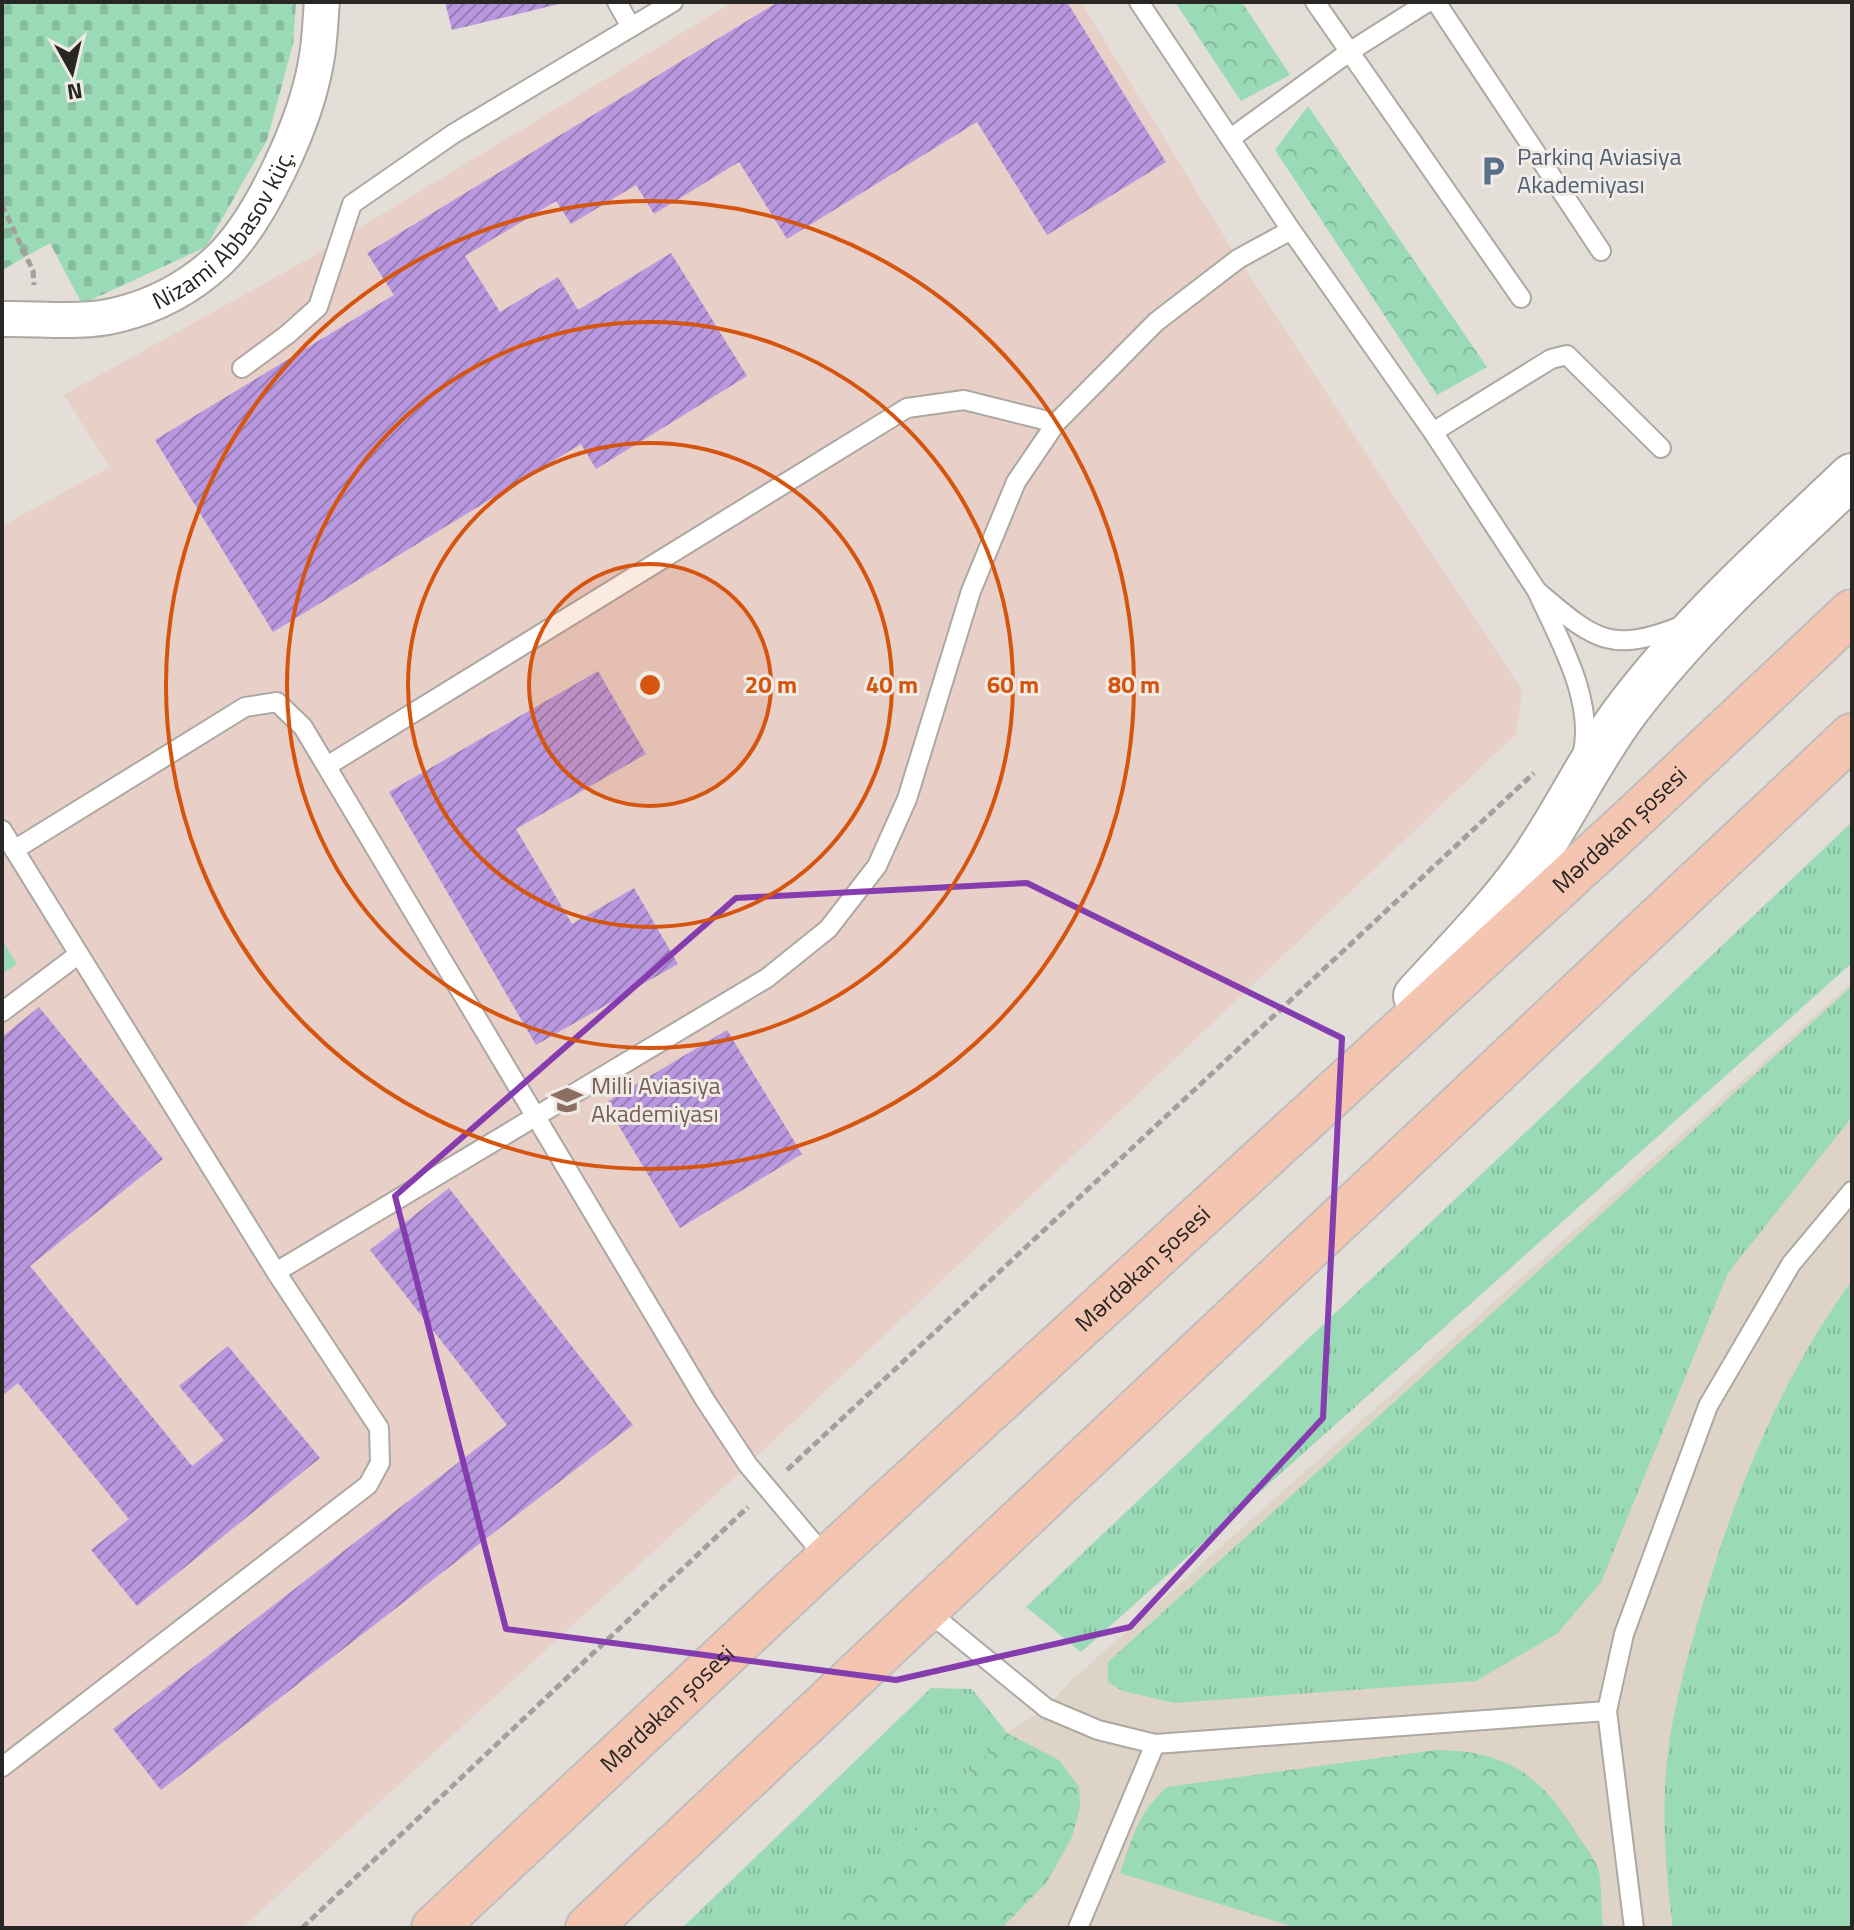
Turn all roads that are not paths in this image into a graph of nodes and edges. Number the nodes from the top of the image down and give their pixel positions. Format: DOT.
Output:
graph roads {
  1 [pos="322,2"];
  2 [pos="617,2"];
  3 [pos="673,2"];
  4 [pos="1139,2"];
  5 [pos="1315,2"];
  6 [pos="1428,2"];
  7 [pos="1436,2"];
  8 [pos="631,27"];
  9 [pos="1349,52"];
  10 [pos="1231,138"];
  11 [pos="1291,230"];
  12 [pos="1601,251"];
  13 [pos="1521,298"];
  14 [pos="2,319"];
  15 [pos="242,368"];
  16 [pos="1056,423"];
  17 [pos="1433,432"];
  18 [pos="1661,448"];
  19 [pos="1852,476"];
  20 [pos="1537,591"];
  21 [pos="1714,606"];
  22 [pos="1852,612"];
  23 [pos="1852,736"];
  24 [pos="327,766"];
  25 [pos="1572,795"];
  26 [pos="2,830"];
  27 [pos="14,850"];
  28 [pos="79,954"];
  29 [pos="2,1012"];
  30 [pos="536,1117"];
  31 [pos="1307,1117"];
  32 [pos="1852,1191"];
  33 [pos="276,1272"];
  34 [pos="827,1559"];
  35 [pos="925,1609"];
  36 [pos="1607,1711"];
  37 [pos="1155,1744"];
  38 [pos="2,1767"];
  39 [pos="434,1928"];
  40 [pos="588,1928"];
  41 [pos="1078,1928"];
  42 [pos="1634,1928"];
  1 -- 14 [label="street, Nizami Abbasov küç."];
  2 -- 8 [label="lane"];
  3 -- 8 [label="lane"];
  4 -- 10 [label="lane"];
  5 -- 9 [label="lane"];
  6 -- 9 [label="lane"];
  7 -- 12 [label="lane"];
  8 -- 15 [label="lane"];
  9 -- 10 [label="lane"];
  9 -- 13 [label="lane"];
  10 -- 11 [label="lane"];
  11 -- 16 [label="lane"];
  11 -- 17 [label="lane"];
  16 -- 24 [label="lane"];
  16 -- 30 [label="lane"];
  17 -- 18 [label="lane"];
  17 -- 20 [label="lane"];
  19 -- 21 [label="street"];
  20 -- 21 [label="lane"];
  20 -- 25 [label="lane"];
  21 -- 25 [label="street"];
  22 -- 31 [label="highway, Mərdəkan şosesi"];
  23 -- 35 [label="highway"];
  24 -- 27 [label="lane"];
  24 -- 30 [label="lane"];
  25 -- 31 [label="street"];
  26 -- 27 [label="lane"];
  27 -- 28 [label="lane"];
  28 -- 29 [label="lane"];
  28 -- 33 [label="lane"];
  30 -- 33 [label="lane"];
  30 -- 34 [label="lane"];
  31 -- 34 [label="highway, Mərdəkan şosesi"];
  32 -- 36 [label="lane"];
  33 -- 38 [label="lane"];
  34 -- 39 [label="highway, Mərdəkan şosesi"];
  35 -- 37 [label="lane"];
  35 -- 40 [label="highway"];
  36 -- 37 [label="lane"];
  36 -- 42 [label="lane"];
  37 -- 41 [label="lane"];
}
